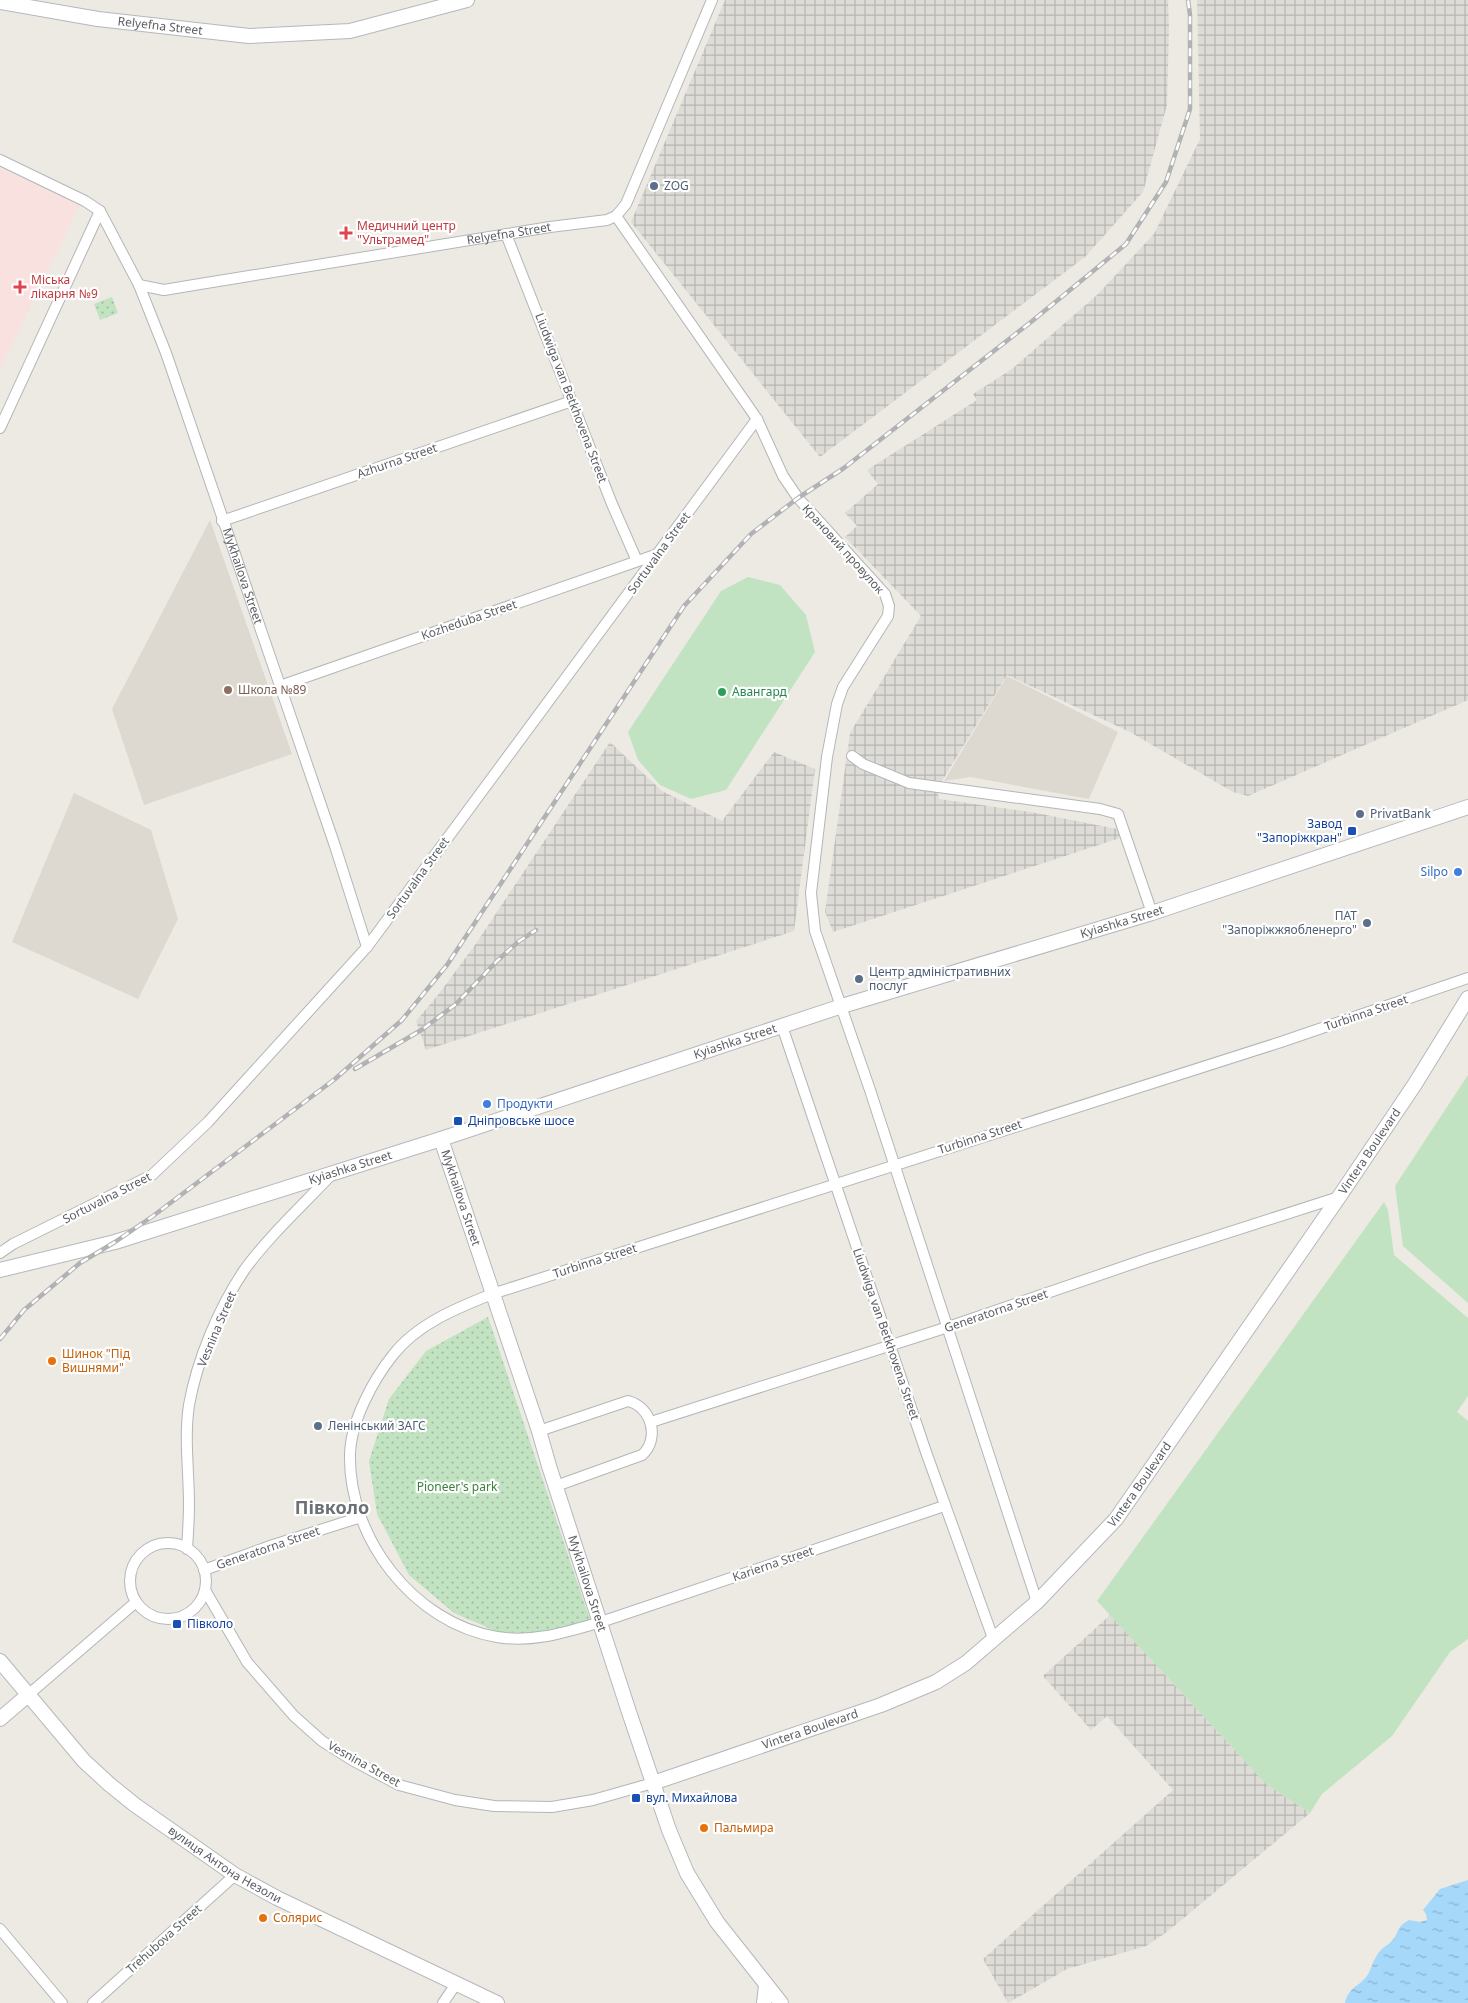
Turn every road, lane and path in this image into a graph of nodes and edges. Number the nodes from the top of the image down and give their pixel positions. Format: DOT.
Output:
graph roads {
  1 [pos="467,0"];
  2 [pos="712,0"];
  3 [pos="0,2"];
  4 [pos="0,160"];
  5 [pos="100,211"];
  6 [pos="616,216"];
  7 [pos="506,234"];
  8 [pos="139,286"];
  9 [pos="572,400"];
  10 [pos="757,419"];
  11 [pos="0,428"];
  12 [pos="222,521"];
  13 [pos="658,554"];
  14 [pos="637,561"];
  15 [pos="280,686"];
  16 [pos="852,756"];
  17 [pos="1468,806"];
  18 [pos="1152,913"];
  19 [pos="367,947"];
  20 [pos="1468,978"];
  21 [pos="1468,998"];
  22 [pos="842,1006"];
  23 [pos="782,1026"];
  24 [pos="441,1139"];
  25 [pos="894,1165"];
  26 [pos="332,1173"];
  27 [pos="834,1184"];
  28 [pos="1339,1197"];
  29 [pos="0,1253"];
  30 [pos="0,1270"];
  31 [pos="492,1294"];
  32 [pos="948,1327"];
  33 [pos="890,1346"];
  34 [pos="651,1422"];
  35 [pos="539,1431"];
  36 [pos="556,1486"];
  37 [pos="944,1506"];
  38 [pos="361,1517"];
  39 [pos="187,1549"];
  40 [pos="204,1570"];
  41 [pos="205,1590"];
  42 [pos="136,1602"];
  43 [pos="1037,1602"];
  44 [pos="601,1622"];
  45 [pos="994,1641"];
  46 [pos="0,1661"];
  47 [pos="28,1695"];
  48 [pos="0,1719"];
  49 [pos="653,1783"];
  50 [pos="235,1875"];
  51 [pos="0,1929"];
  52 [pos="456,1984"];
  53 [pos="766,1986"];
  54 [pos="62,2003"];
  55 [pos="93,2003"];
  56 [pos="443,2003"];
  57 [pos="498,2003"];
  58 [pos="764,2003"];
  59 [pos="781,2003"];
  1 -- 3 [label="street, Relyefna Street"];
  2 -- 6 [label="street"];
  4 -- 5 [label="street"];
  5 -- 8 [label="street, Mykhailova Street"];
  5 -- 11 [label="street"];
  6 -- 7 [label="street, Relyefna Street"];
  6 -- 10 [label="street, Крановий провулок"];
  7 -- 8 [label="street, Relyefna Street"];
  7 -- 9 [label="street, Liudwiga van Betkhovena Street"];
  8 -- 12 [label="street, Mykhailova Street"];
  9 -- 12 [label="street, Azhurna Street"];
  9 -- 14 [label="street, Liudwiga van Betkhovena Street"];
  10 -- 13 [label="street, Sortuvalna Street"];
  10 -- 22 [label="street, Крановий провулок"];
  12 -- 15 [label="street, Mykhailova Street"];
  13 -- 14 [label="street, Kozheduba Street"];
  13 -- 19 [label="street, Sortuvalna Street"];
  14 -- 15 [label="street, Kozheduba Street"];
  15 -- 19 [label="street, Mykhailova Street"];
  16 -- 18 [label="street"];
  17 -- 18 [label="street, Kyiashka Street"];
  18 -- 22 [label="street, Kyiashka Street"];
  19 -- 29 [label="street, Sortuvalna Street"];
  20 -- 25 [label="street, Turbinna Street"];
  21 -- 28 [label="street, Vintera Boulevard"];
  22 -- 23 [label="street, Kyiashka Street"];
  22 -- 25 [label="street"];
  23 -- 24 [label="street, Kyiashka Street"];
  23 -- 27 [label="street, Liudwiga van Betkhovena Street"];
  24 -- 26 [label="street, Kyiashka Street"];
  24 -- 31 [label="street, Mykhailova Street"];
  25 -- 27 [label="street, Turbinna Street"];
  25 -- 32 [label="street"];
  26 -- 30 [label="street, Kyiashka Street"];
  26 -- 39 [label="street, Vesnina Street"];
  27 -- 31 [label="street, Turbinna Street"];
  27 -- 33 [label="street, Liudwiga van Betkhovena Street"];
  28 -- 32 [label="street, Generatorna Street"];
  28 -- 43 [label="street, Vintera Boulevard"];
  31 -- 35 [label="street, Mykhailova Street"];
  31 -- 38 [label="street, Turbinna Street"];
  32 -- 33 [label="street, Generatorna Street"];
  32 -- 43 [label="street"];
  33 -- 34 [label="street, Generatorna Street"];
  33 -- 37 [label="street, Liudwiga van Betkhovena Street"];
  34 -- 35 [label="street"];
  34 -- 36 [label="street"];
  35 -- 36 [label="street, Mykhailova Street"];
  36 -- 44 [label="street, Mykhailova Street"];
  37 -- 44 [label="street, Karierna Street"];
  37 -- 45 [label="street, Liudwiga van Betkhovena Street"];
  38 -- 40 [label="street, Generatorna Street"];
  38 -- 44 [label="street, Karierna Street"];
  39 -- 40 [label="street"];
  39 -- 42 [label="street"];
  40 -- 41 [label="street, Vesnina Street"];
  41 -- 42 [label="street"];
  41 -- 49 [label="street, Vesnina Street"];
  42 -- 47 [label="street"];
  43 -- 45 [label="street, Vintera Boulevard"];
  44 -- 49 [label="street, Mykhailova Street"];
  45 -- 49 [label="street, Vintera Boulevard"];
  46 -- 47 [label="street, вулиця Антона Незоли"];
  47 -- 48 [label="street"];
  47 -- 50 [label="street, вулиця Антона Незоли"];
  49 -- 53 [label="street, Mykhailova Street"];
  50 -- 52 [label="street, вулиця Антона Незоли"];
  50 -- 55 [label="street, Trehubova Street"];
  51 -- 54 [label="street"];
  52 -- 56 [label="street"];
  52 -- 57 [label="street, вулиця Антона Незоли"];
  53 -- 58 [label="street"];
  53 -- 59 [label="street, Mykhailova Street"];
}
